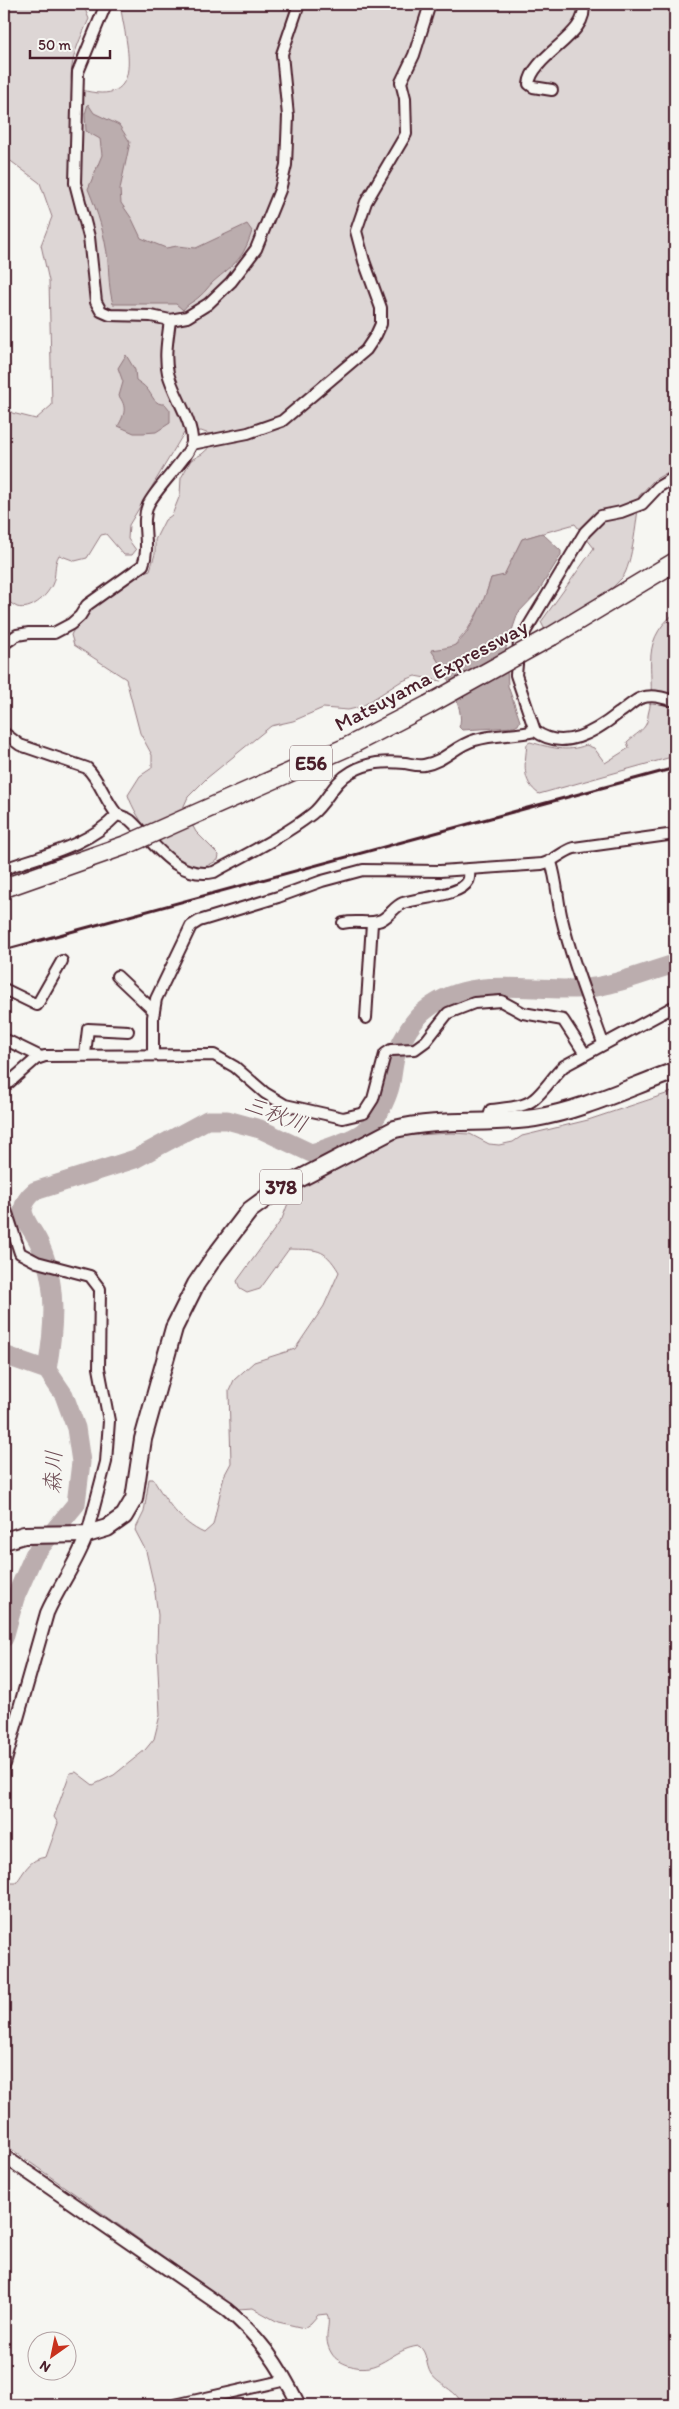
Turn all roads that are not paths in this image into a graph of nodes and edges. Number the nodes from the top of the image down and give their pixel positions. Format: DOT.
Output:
graph roads {
  1 [pos="106,4"];
  2 [pos="299,4"];
  3 [pos="430,4"];
  4 [pos="583,4"];
  5 [pos="552,90"];
  6 [pos="170,320"];
  7 [pos="192,444"];
  8 [pos="675,477"];
  9 [pos="675,562"];
  10 [pos="4,644"];
  11 [pos="675,701"];
  12 [pos="535,731"];
  13 [pos="4,734"];
  14 [pos="117,815"];
  15 [pos="675,834"];
  16 [pos="551,862"];
  17 [pos="4,869"];
  18 [pos="469,870"];
  19 [pos="4,888"];
  20 [pos="344,923"];
  21 [pos="372,923"];
  22 [pos="62,961"];
  23 [pos="117,976"];
  24 [pos="4,989"];
  25 [pos="675,1006"];
  26 [pos="154,1011"];
  27 [pos="366,1018"];
  28 [pos="128,1031"];
  29 [pos="4,1039"];
  30 [pos="603,1043"];
  31 [pos="85,1054"];
  32 [pos="153,1054"];
  33 [pos="586,1054"];
  34 [pos="41,1057"];
  35 [pos="675,1071"];
  36 [pos="4,1087"];
  37 [pos="487,1123"];
  38 [pos="4,1204"];
  39 [pos="87,1534"];
  40 [pos="4,1540"];
  41 [pos="4,1764"];
  42 [pos="4,2156"];
  43 [pos="286,2380"];
  44 [pos="175,2405"];
  45 [pos="299,2405"];
  1 -- 6 [label="street"];
  2 -- 6 [label="street"];
  3 -- 7 [label="street"];
  4 -- 5 [label="street"];
  6 -- 7 [label="street"];
  7 -- 10 [label="street"];
  8 -- 12 [label="street"];
  9 -- 19 [label="highway, Matsuyama Expressway / E56, bridge"];
  11 -- 12 [label="street"];
  12 -- 14 [label="street"];
  13 -- 14 [label="street"];
  14 -- 17 [label="street"];
  15 -- 16 [label="street"];
  16 -- 18 [label="street"];
  16 -- 30 [label="street"];
  18 -- 21 [label="street"];
  18 -- 26 [label="street"];
  20 -- 21 [label="street"];
  21 -- 27 [label="street"];
  22 -- 24 [label="street"];
  23 -- 26 [label="street"];
  25 -- 30 [label="street"];
  26 -- 32 [label="street"];
  28 -- 31 [label="street"];
  29 -- 34 [label="street"];
  30 -- 33 [label="street"];
  31 -- 32 [label="street"];
  31 -- 34 [label="street"];
  32 -- 33 [label="street"];
  33 -- 37 [label="street"];
  34 -- 36 [label="street"];
  35 -- 37 [label="highway, 378"];
  37 -- 39 [label="highway, 378"];
  38 -- 39 [label="street"];
  39 -- 40 [label="highway, 378"];
  39 -- 41 [label="street"];
  42 -- 43 [label="street"];
  43 -- 44 [label="street"];
  43 -- 45 [label="street"];
}
